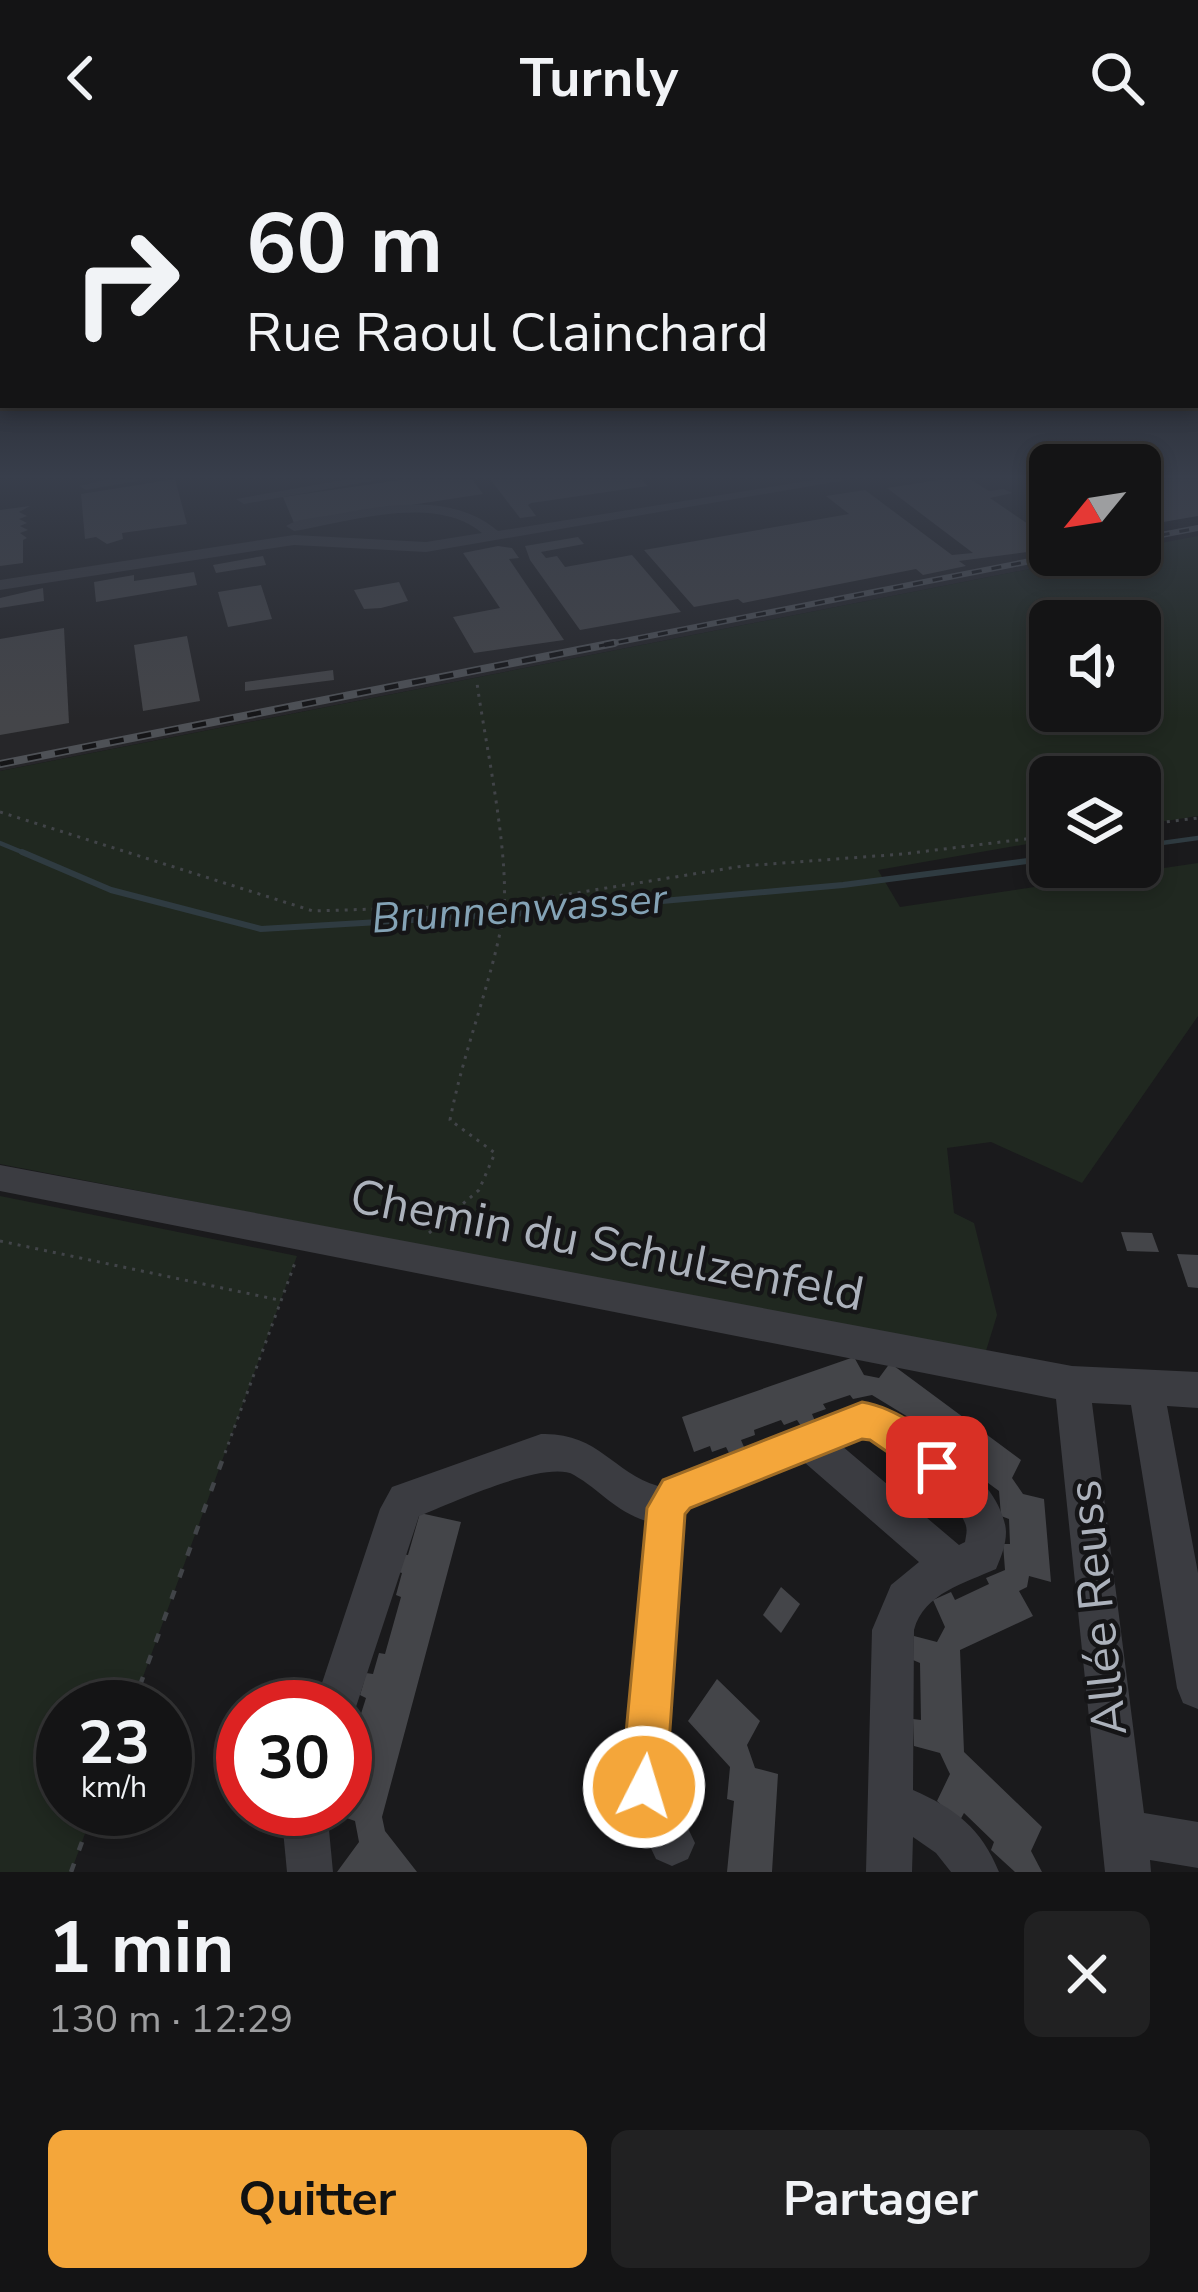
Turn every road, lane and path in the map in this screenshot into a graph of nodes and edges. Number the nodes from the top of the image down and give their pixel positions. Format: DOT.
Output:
graph roads {
  1 [pos="141,559"];
  2 [pos="168,559"];
  3 [pos="142,563"];
  4 [pos="0,585"];
  5 [pos="477,683"];
  6 [pos="0,812"];
  7 [pos="1198,818"];
  8 [pos="1161,822"];
  9 [pos="1029,839"];
  10 [pos="501,905"];
  11 [pos="0,1178"];
  12 [pos="303,1235"];
  13 [pos="0,1241"];
  14 [pos="400,1254"];
  15 [pos="281,1300"];
  16 [pos="1072,1384"];
  17 [pos="1146,1388"];
  18 [pos="1198,1390"];
  19 [pos="808,1441"];
  20 [pos="666,1508"];
  21 [pos="956,1568"];
  22 [pos="142,1680"];
  23 [pos="345,1680"];
  24 [pos="1198,1688"];
  25 [pos="890,1804"];
  26 [pos="84,1836"];
  27 [pos="307,1836"];
  28 [pos="672,1843"];
  29 [pos="1198,1845"];
  30 [pos="1125,1852"];
  31 [pos="71,1872"];
  32 [pos="310,1872"];
  33 [pos="890,1872"];
  34 [pos="976,1872"];
  1 -- 3 [label="street"];
  2 -- 3 [label="street"];
  3 -- 4 [label="street"];
  5 -- 10 [label="path"];
  6 -- 10 [label="path"];
  7 -- 8 [label="path"];
  9 -- 10 [label="path"];
  10 -- 14 [label="path"];
  11 -- 12 [label="street, Chemin du Schulzenfeld"];
  12 -- 14 [label="street, Chemin du Schulzenfeld"];
  12 -- 15 [label="path"];
  13 -- 15 [label="path"];
  14 -- 16 [label="street, Chemin du Schulzenfeld"];
  15 -- 22 [label="path"];
  16 -- 17 [label="street, Chemin du Schulzenfeld"];
  16 -- 30 [label="street, Allée Reuss"];
  17 -- 18 [label="street, Chemin du Schulzenfeld"];
  17 -- 24 [label="street, Allée Reuss"];
  19 -- 20 [label="street"];
  19 -- 21 [label="street"];
  19 -- 21 [label="street"];
  20 -- 23 [label="street"];
  20 -- 28 [label="street"];
  21 -- 25 [label="street"];
  25 -- 33 [label="street"];
  25 -- 34 [label="street"];
  26 -- 31 [label="path"];
  27 -- 32 [label="street"];
  29 -- 30 [label="street, Allée Reuss"];
}
